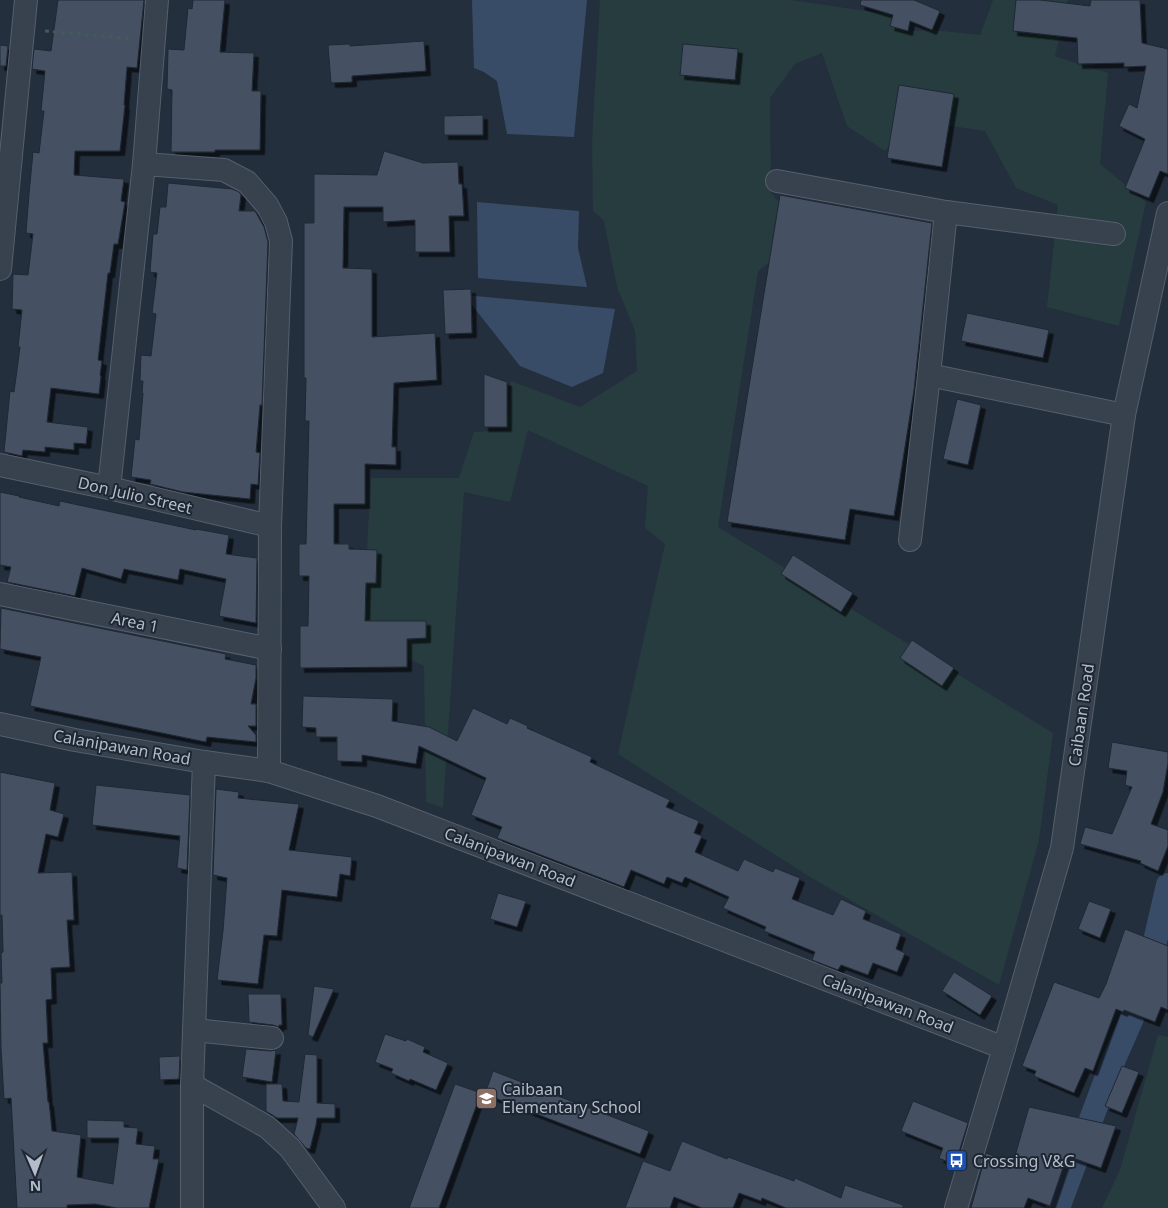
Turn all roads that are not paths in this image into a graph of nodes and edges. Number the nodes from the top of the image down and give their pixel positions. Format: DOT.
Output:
graph roads {
  1 [pos="26,0"];
  2 [pos="157,0"];
  3 [pos="144,164"];
  4 [pos="777,181"];
  5 [pos="946,212"];
  6 [pos="1168,214"];
  7 [pos="1114,234"];
  8 [pos="0,269"];
  9 [pos="929,375"];
  10 [pos="1124,415"];
  11 [pos="0,465"];
  12 [pos="109,488"];
  13 [pos="270,526"];
  14 [pos="910,540"];
  15 [pos="0,594"];
  16 [pos="270,649"];
  17 [pos="0,724"];
  18 [pos="204,762"];
  19 [pos="269,771"];
  20 [pos="194,1030"];
  21 [pos="272,1038"];
  22 [pos="1004,1048"];
  23 [pos="192,1085"];
  24 [pos="192,1208"];
  25 [pos="334,1208"];
  26 [pos="956,1208"];
  1 -- 8 [label="street"];
  2 -- 3 [label="street"];
  3 -- 12 [label="street"];
  3 -- 13 [label="street"];
  4 -- 5 [label="street"];
  5 -- 7 [label="street"];
  5 -- 9 [label="street"];
  6 -- 10 [label="street, Caibaan Road"];
  9 -- 10 [label="street"];
  9 -- 14 [label="street"];
  10 -- 22 [label="street, Caibaan Road"];
  11 -- 12 [label="street, Don Julio Street"];
  12 -- 13 [label="street, Don Julio Street"];
  13 -- 16 [label="street"];
  15 -- 16 [label="street, Area 1"];
  16 -- 19 [label="street"];
  17 -- 18 [label="street, Calanipawan Road"];
  18 -- 19 [label="street, Calanipawan Road"];
  18 -- 20 [label="street"];
  19 -- 22 [label="street, Calanipawan Road"];
  20 -- 21 [label="street"];
  20 -- 23 [label="street"];
  22 -- 26 [label="street, Caibaan Road"];
  23 -- 24 [label="street"];
  23 -- 25 [label="street"];
}
